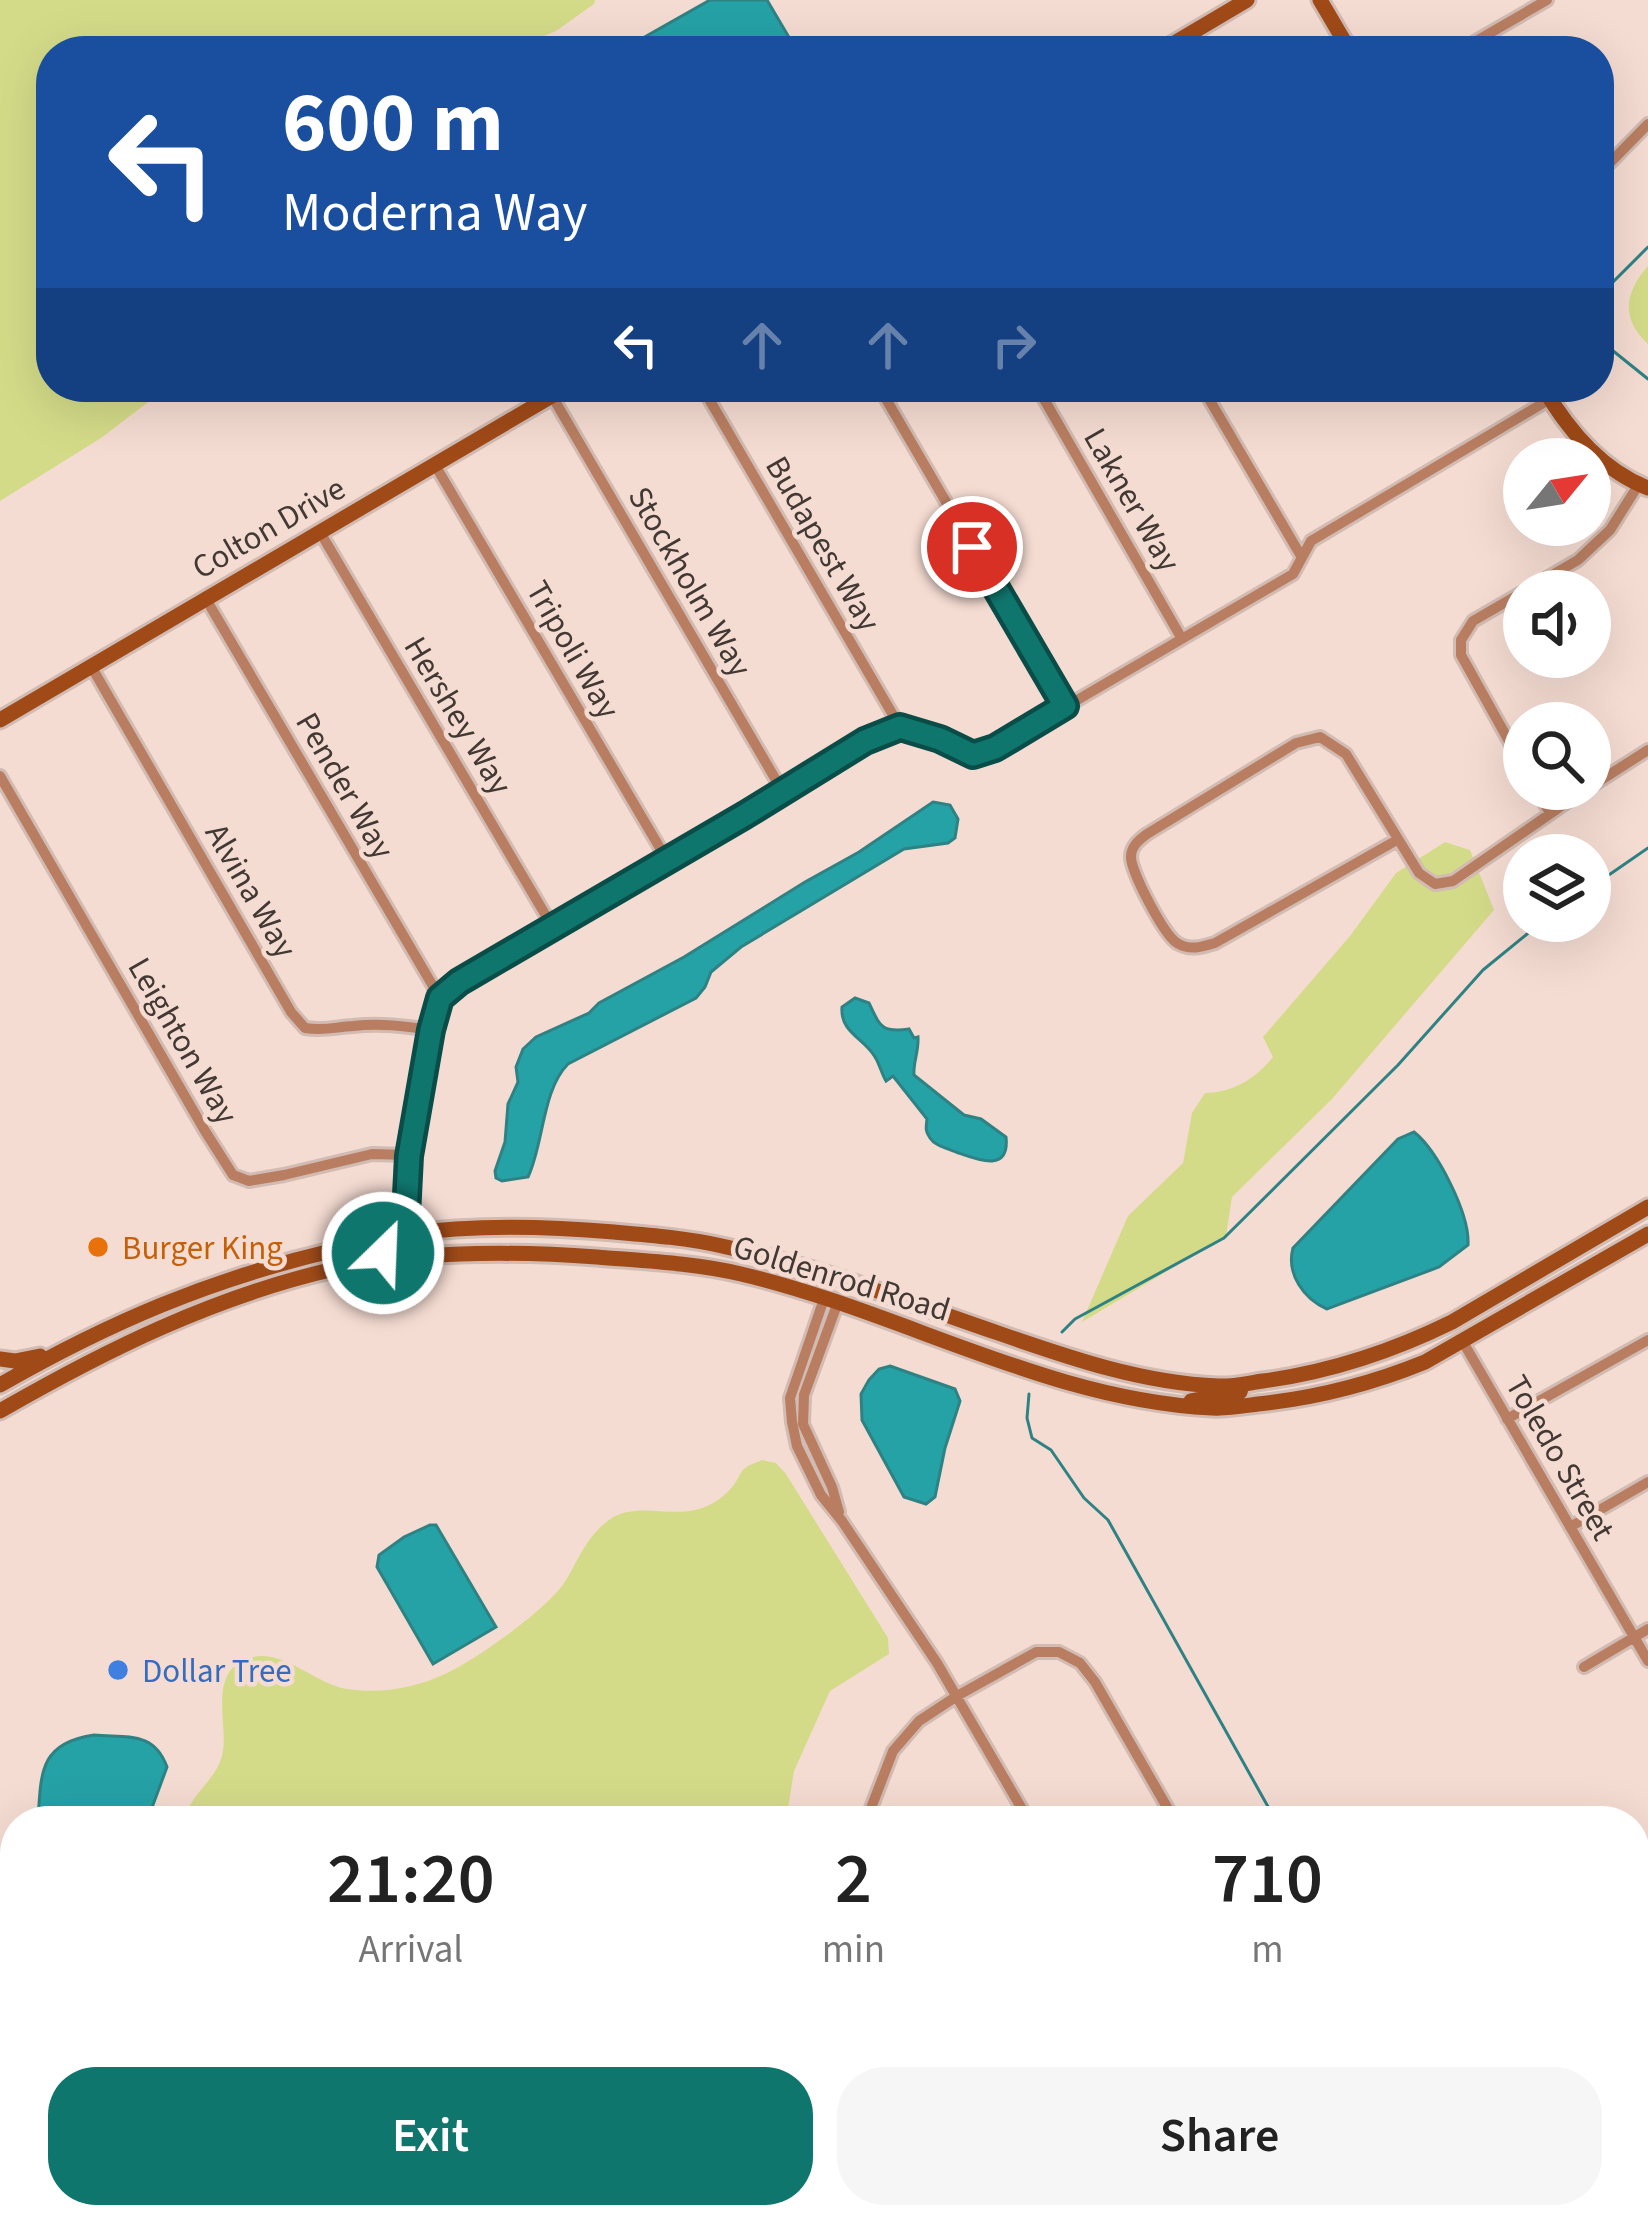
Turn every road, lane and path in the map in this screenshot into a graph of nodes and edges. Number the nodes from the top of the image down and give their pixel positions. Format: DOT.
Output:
graph roads {
  1 [pos="1247,0"];
  2 [pos="1320,0"];
  3 [pos="1547,0"];
  4 [pos="1189,36"];
  5 [pos="1341,36"];
  6 [pos="1485,36"];
  7 [pos="1648,124"];
  8 [pos="1614,159"];
  9 [pos="542,402"];
  10 [pos="565,402"];
  11 [pos="711,402"];
  12 [pos="888,402"];
  13 [pos="1045,402"];
  14 [pos="1211,402"];
  15 [pos="1533,402"];
  16 [pos="1553,402"];
  17 [pos="435,465"];
  18 [pos="1643,486"];
  19 [pos="320,532"];
  20 [pos="1300,556"];
  21 [pos="206,598"];
  22 [pos="1182,639"];
  23 [pos="91,667"];
  24 [pos="1065,706"];
  25 [pos="0,720"];
  26 [pos="900,727"];
  27 [pos="1503,730"];
  28 [pos="1648,751"];
  29 [pos="1611,774"];
  30 [pos="0,776"];
  31 [pos="783,792"];
  32 [pos="1548,810"];
  33 [pos="1555,810"];
  34 [pos="1550,813"];
  35 [pos="1397,840"];
  36 [pos="668,860"];
  37 [pos="552,926"];
  38 [pos="440,998"];
  39 [pos="431,1030"];
  40 [pos="409,1156"];
  41 [pos="1648,1207"];
  42 [pos="496,1227"];
  43 [pos="405,1234"];
  44 [pos="1648,1234"];
  45 [pos="434,1257"];
  46 [pos="338,1268"];
  47 [pos="847,1280"];
  48 [pos="776,1283"];
  49 [pos="895,1298"];
  50 [pos="831,1299"];
  51 [pos="1648,1340"];
  52 [pos="1463,1342"];
  53 [pos="55,1354"];
  54 [pos="0,1359"];
  55 [pos="1243,1384"];
  56 [pos="0,1385"];
  57 [pos="1176,1405"];
  58 [pos="0,1412"];
  59 [pos="1508,1419"];
  60 [pos="1648,1482"];
  61 [pos="1570,1527"];
  62 [pos="1648,1629"];
  63 [pos="1634,1637"];
  64 [pos="1648,1661"];
  65 [pos="1585,1667"];
  66 [pos="957,1696"];
  67 [pos="871,1806"];
  68 [pos="1020,1806"];
  69 [pos="1166,1806"];
  1 -- 4 [label="main road"];
  2 -- 5 [label="main road"];
  3 -- 6 [label="street"];
  7 -- 8 [label="street"];
  9 -- 17 [label="main road, Colton Drive"];
  10 -- 31 [label="street, Stockholm Way"];
  11 -- 26 [label="street, Budapest Way"];
  12 -- 24 [label="street"];
  13 -- 22 [label="street, Lakner Way"];
  14 -- 20 [label="street"];
  15 -- 20 [label="street"];
  16 -- 18 [label="main road"];
  17 -- 19 [label="main road, Colton Drive"];
  17 -- 36 [label="street, Tripoli Way"];
  18 -- 27 [label="street"];
  19 -- 21 [label="main road, Colton Drive"];
  19 -- 37 [label="street, Hershey Way"];
  20 -- 22 [label="street"];
  21 -- 23 [label="main road, Colton Drive"];
  21 -- 38 [label="street, Pender Way"];
  22 -- 24 [label="street"];
  23 -- 25 [label="main road, Colton Drive"];
  23 -- 39 [label="street, Alvina Way"];
  24 -- 26 [label="street"];
  26 -- 31 [label="street"];
  28 -- 29 [label="street"];
  30 -- 40 [label="street, Leighton Way"];
  31 -- 36 [label="street"];
  32 -- 34 [label="street"];
  33 -- 34 [label="street"];
  34 -- 35 [label="street"];
  35 -- 35 [label="street"];
  36 -- 37 [label="street"];
  37 -- 38 [label="street"];
  38 -- 39 [label="street"];
  39 -- 40 [label="street"];
  40 -- 43 [label="street"];
  41 -- 55 [label="main road, Goldenrod Road"];
  42 -- 43 [label="main road, Goldenrod Road"];
  42 -- 45 [label="main road"];
  42 -- 47 [label="main road, Goldenrod Road"];
  43 -- 46 [label="main road"];
  43 -- 53 [label="main road, Goldenrod Road"];
  44 -- 52 [label="main road, Goldenrod Road"];
  45 -- 46 [label="main road, Goldenrod Road"];
  45 -- 48 [label="main road, Goldenrod Road"];
  46 -- 58 [label="main road, Goldenrod Road"];
  47 -- 48 [label="main road"];
  47 -- 49 [label="main road, Goldenrod Road"];
  48 -- 50 [label="main road, Goldenrod Road"];
  49 -- 50 [label="main road"];
  49 -- 55 [label="main road, Goldenrod Road"];
  50 -- 57 [label="main road, Goldenrod Road"];
  50 -- 66 [label="street"];
  51 -- 59 [label="street"];
  52 -- 57 [label="main road, Goldenrod Road"];
  52 -- 59 [label="street, Toledo Street"];
  53 -- 54 [label="main road"];
  53 -- 56 [label="main road, Goldenrod Road"];
  55 -- 57 [label="main road"];
  59 -- 61 [label="street, Toledo Street"];
  60 -- 61 [label="street"];
  61 -- 63 [label="street, Toledo Street"];
  62 -- 63 [label="street"];
  63 -- 64 [label="street, Toledo Street"];
  63 -- 65 [label="street"];
  66 -- 67 [label="street"];
  66 -- 68 [label="street"];
  66 -- 69 [label="street"];
}
